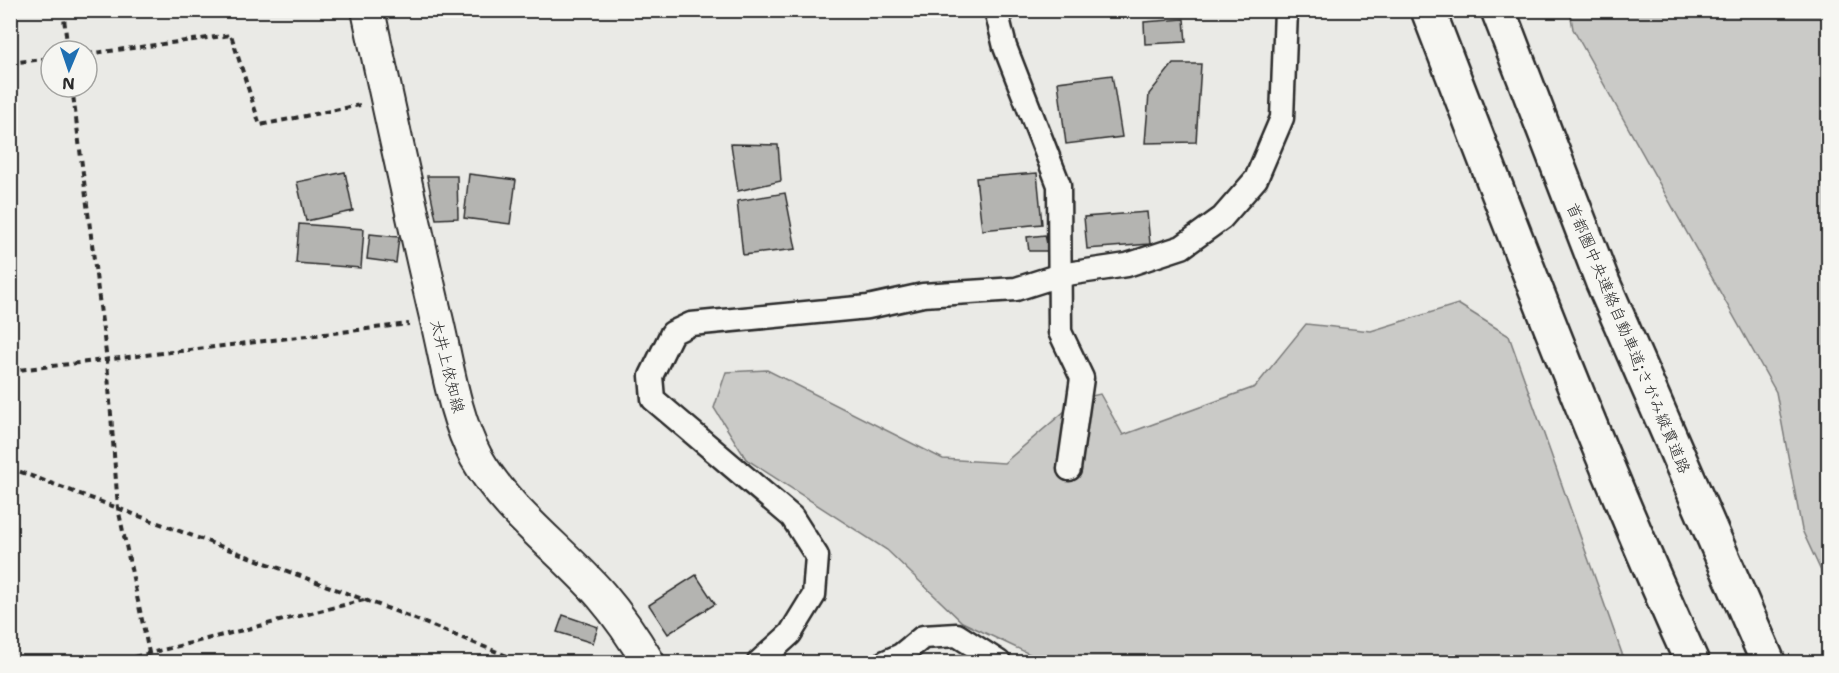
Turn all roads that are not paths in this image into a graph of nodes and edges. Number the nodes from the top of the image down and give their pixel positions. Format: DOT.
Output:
graph roads {
  1 [pos="368,10"];
  2 [pos="996,10"];
  3 [pos="1286,10"];
  4 [pos="1428,10"];
  5 [pos="1498,10"];
  6 [pos="1060,275"];
  7 [pos="1069,469"];
  8 [pos="648,663"];
  9 [pos="759,663"];
  10 [pos="885,663"];
  11 [pos="999,663"];
  12 [pos="1692,663"];
  13 [pos="1768,663"];
  1 -- 8 [label="main road, 太井上依知線"];
  2 -- 6 [label="street"];
  3 -- 6 [label="street"];
  4 -- 12 [label="highway"];
  5 -- 13 [label="highway, 首都圏中央連絡自動車道;さがみ縦貫道路"];
  6 -- 7 [label="street"];
  6 -- 9 [label="street"];
  10 -- 11 [label="street"];
}
